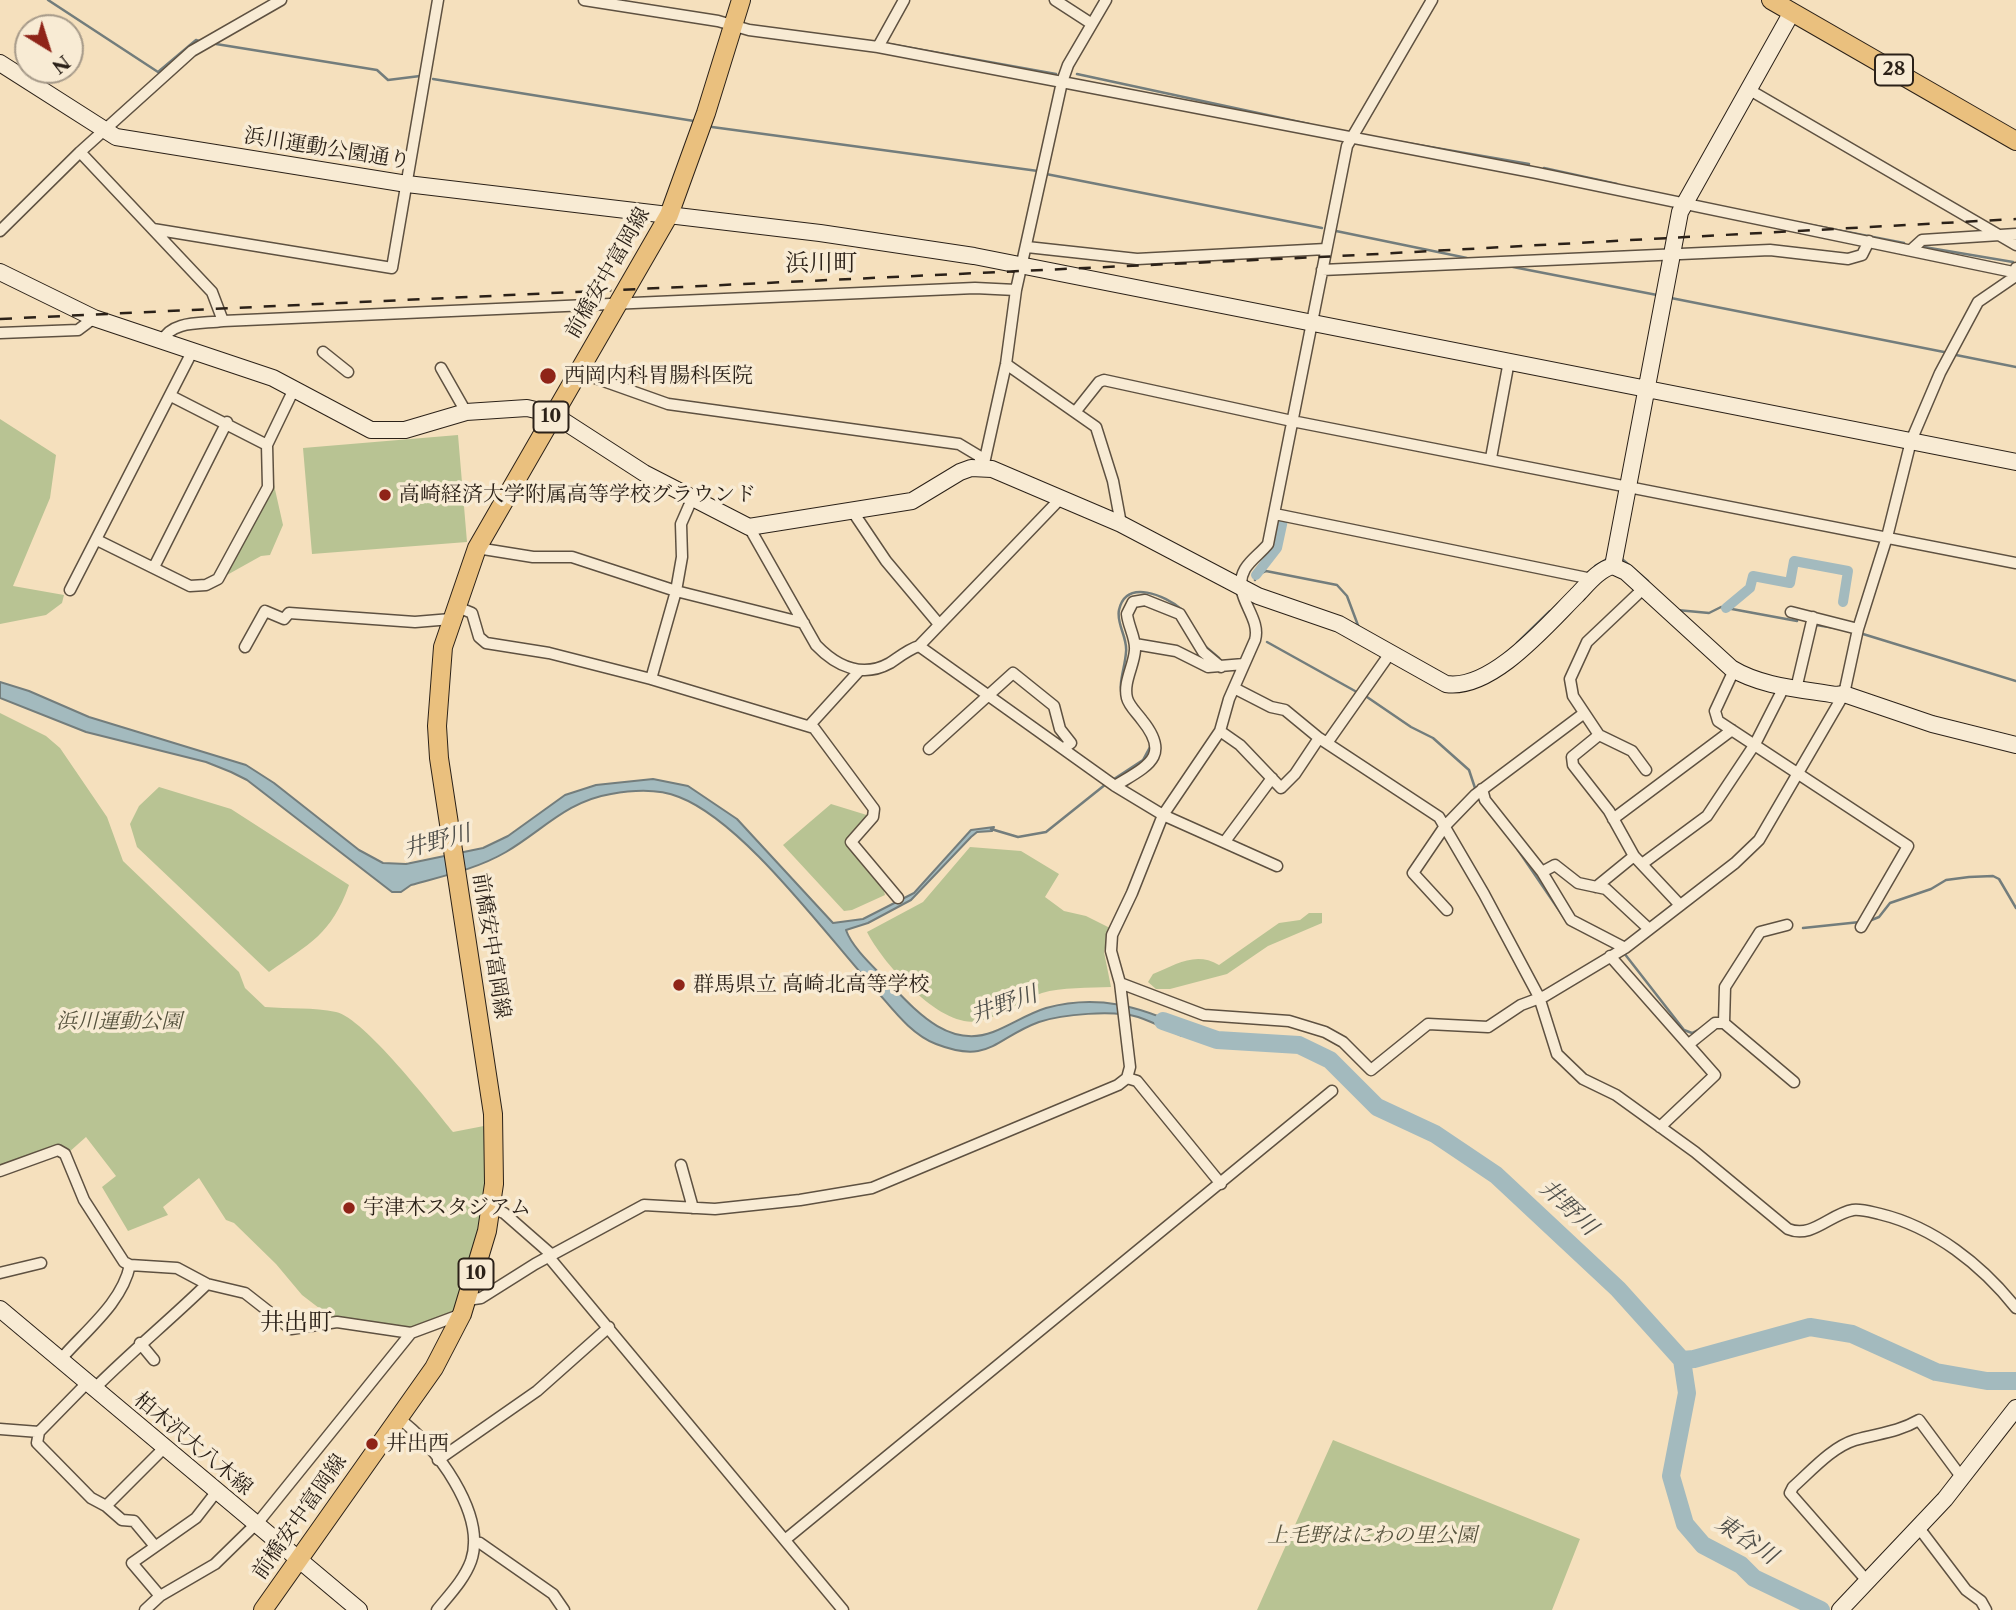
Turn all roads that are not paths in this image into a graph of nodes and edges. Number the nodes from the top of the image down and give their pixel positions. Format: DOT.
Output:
graph roads {
  1 [pos="281,0"];
  2 [pos="438,0"];
  3 [pos="584,0"];
  4 [pos="741,0"];
  5 [pos="904,0"];
  6 [pos="1055,0"];
  7 [pos="1106,0"];
  8 [pos="1432,0"];
  9 [pos="1771,0"];
  10 [pos="1792,12"];
  11 [pos="1092,24"];
  12 [pos="733,25"];
  13 [pos="878,47"];
  14 [pos="0,63"];
  15 [pos="1062,82"];
  16 [pos="1748,89"];
  17 [pos="104,131"];
  18 [pos="1351,139"];
  19 [pos="2016,141"];
  20 [pos="80,152"];
  21 [pos="407,184"];
  22 [pos="1683,205"];
  23 [pos="669,215"];
  24 [pos="153,229"];
  25 [pos="0,231"];
  26 [pos="2016,234"];
  27 [pos="2001,235"];
  28 [pos="1869,241"];
  29 [pos="2016,245"];
  30 [pos="1027,247"];
  31 [pos="1326,249"];
  32 [pos="1911,250"];
  33 [pos="1672,254"];
  34 [pos="1023,266"];
  35 [pos="1322,270"];
  36 [pos="0,272"];
  37 [pos="2015,274"];
  38 [pos="1016,290"];
  39 [pos="617,304"];
  40 [pos="94,318"];
  41 [pos="223,321"];
  42 [pos="1311,323"];
  43 [pos="0,332"];
  44 [pos="162,341"];
  45 [pos="192,352"];
  46 [pos="323,352"];
  47 [pos="1509,362"];
  48 [pos="1006,364"];
  49 [pos="441,368"];
  50 [pos="348,372"];
  51 [pos="578,372"];
  52 [pos="1646,388"];
  53 [pos="294,390"];
  54 [pos="171,396"];
  55 [pos="1076,411"];
  56 [pos="466,412"];
  57 [pos="551,416"];
  58 [pos="1292,421"];
  59 [pos="226,422"];
  60 [pos="1911,441"];
  61 [pos="267,445"];
  62 [pos="1491,458"];
  63 [pos="2016,462"];
  64 [pos="984,468"];
  65 [pos="1627,485"];
  66 [pos="1062,498"];
  67 [pos="692,499"];
  68 [pos="853,512"];
  69 [pos="1275,514"];
  70 [pos="1121,524"];
  71 [pos="749,527"];
  72 [pos="1887,537"];
  73 [pos="97,540"];
  74 [pos="477,548"];
  75 [pos="2016,563"];
  76 [pos="1614,566"];
  77 [pos="154,567"];
  78 [pos="1592,579"];
  79 [pos="1240,588"];
  80 [pos="1644,588"];
  81 [pos="70,590"];
  82 [pos="676,591"];
  83 [pos="1791,612"];
  84 [pos="453,613"];
  85 [pos="1813,617"];
  86 [pos="804,623"];
  87 [pos="938,623"];
  88 [pos="1858,629"];
  89 [pos="1135,644"];
  90 [pos="919,646"];
  91 [pos="245,647"];
  92 [pos="1391,652"];
  93 [pos="1244,664"];
  94 [pos="1221,667"];
  95 [pos="1734,670"];
  96 [pos="859,671"];
  97 [pos="651,679"];
  98 [pos="1234,688"];
  99 [pos="1791,688"];
  100 [pos="1844,694"];
  101 [pos="988,697"];
  102 [pos="1583,714"];
  103 [pos="809,726"];
  104 [pos="1220,730"];
  105 [pos="1732,730"];
  106 [pos="1599,735"];
  107 [pos="1323,741"];
  108 [pos="1755,744"];
  109 [pos="2016,745"];
  110 [pos="1064,748"];
  111 [pos="929,749"];
  112 [pos="1646,770"];
  113 [pos="1796,775"];
  114 [pos="1272,778"];
  115 [pos="1111,783"];
  116 [pos="1482,789"];
  117 [pos="1163,815"];
  118 [pos="1613,819"];
  119 [pos="1445,826"];
  120 [pos="1226,840"];
  121 [pos="1638,860"];
  122 [pos="1277,866"];
  123 [pos="1542,872"];
  124 [pos="1596,887"];
  125 [pos="894,901"];
  126 [pos="1681,905"];
  127 [pos="1447,910"];
  128 [pos="1787,925"];
  129 [pos="1861,927"];
  130 [pos="1649,929"];
  131 [pos="1625,948"];
  132 [pos="1610,956"];
  133 [pos="1120,982"];
  134 [pos="1539,998"];
  135 [pos="1724,1023"];
  136 [pos="1689,1044"];
  137 [pos="1128,1078"];
  138 [pos="1794,1082"];
  139 [pos="1332,1091"];
  140 [pos="1660,1127"];
  141 [pos="681,1165"];
  142 [pos="0,1171"];
  143 [pos="1222,1184"];
  144 [pos="491,1208"];
  145 [pos="693,1209"];
  146 [pos="550,1256"];
  147 [pos="41,1263"];
  148 [pos="130,1265"];
  149 [pos="0,1273"];
  150 [pos="208,1284"];
  151 [pos="464,1307"];
  152 [pos="2016,1308"];
  153 [pos="0,1309"];
  154 [pos="610,1327"];
  155 [pos="411,1333"];
  156 [pos="140,1342"];
  157 [pos="61,1359"];
  158 [pos="154,1360"];
  159 [pos="92,1385"];
  160 [pos="2014,1416"];
  161 [pos="398,1418"];
  162 [pos="0,1429"];
  163 [pos="39,1432"];
  164 [pos="164,1448"];
  165 [pos="438,1460"];
  166 [pos="1962,1478"];
  167 [pos="217,1491"];
  168 [pos="106,1506"];
  169 [pos="255,1525"];
  170 [pos="1919,1528"];
  171 [pos="786,1539"];
  172 [pos="474,1542"];
  173 [pos="154,1545"];
  174 [pos="298,1560"];
  175 [pos="1868,1582"];
  176 [pos="160,1596"];
  177 [pos="145,1610"];
  178 [pos="263,1610"];
  179 [pos="359,1610"];
  180 [pos="437,1610"];
  181 [pos="564,1610"];
  182 [pos="843,1610"];
  183 [pos="1840,1610"];
  184 [pos="1986,1610"];
  1 -- 17 [label="street"];
  2 -- 21 [label="street"];
  3 -- 12 [label="street"];
  4 -- 12 [label="main road, 前橋安中富岡線 / 10"];
  5 -- 13 [label="street"];
  6 -- 11 [label="street"];
  7 -- 11 [label="street"];
  8 -- 18 [label="street"];
  9 -- 10 [label="main road, 28"];
  10 -- 16 [label="street"];
  10 -- 19 [label="main road, 28"];
  11 -- 15 [label="street"];
  12 -- 13 [label="street"];
  12 -- 23 [label="main road, 前橋安中富岡線 / 10"];
  13 -- 15 [label="street"];
  14 -- 17 [label="street, 浜川運動公園通り"];
  15 -- 18 [label="street"];
  15 -- 30 [label="street"];
  16 -- 22 [label="street"];
  16 -- 27 [label="street"];
  17 -- 20 [label="street"];
  17 -- 21 [label="street, 浜川運動公園通り"];
  18 -- 22 [label="street"];
  18 -- 31 [label="street"];
  20 -- 24 [label="street"];
  20 -- 25 [label="street"];
  21 -- 23 [label="street, 浜川運動公園通り"];
  21 -- 24 [label="street"];
  22 -- 28 [label="street"];
  22 -- 33 [label="street"];
  23 -- 34 [label="street, 浜川運動公園通り"];
  23 -- 39 [label="main road, 前橋安中富岡線 / 10"];
  24 -- 41 [label="street"];
  26 -- 27 [label="street"];
  27 -- 29 [label="street"];
  27 -- 32 [label="street"];
  28 -- 32 [label="street"];
  28 -- 33 [label="street"];
  30 -- 31 [label="street"];
  30 -- 34 [label="street"];
  31 -- 35 [label="street"];
  32 -- 37 [label="street"];
  33 -- 35 [label="street"];
  33 -- 52 [label="street"];
  34 -- 38 [label="street"];
  34 -- 42 [label="street, 浜川運動公園通り"];
  35 -- 42 [label="street"];
  36 -- 40 [label="street"];
  37 -- 60 [label="street"];
  38 -- 39 [label="street"];
  38 -- 48 [label="street"];
  39 -- 41 [label="street"];
  39 -- 51 [label="main road, 前橋安中富岡線 / 10"];
  40 -- 43 [label="street"];
  40 -- 44 [label="street"];
  41 -- 44 [label="street"];
  42 -- 47 [label="street, 浜川運動公園通り"];
  42 -- 58 [label="street"];
  44 -- 45 [label="street"];
  45 -- 53 [label="street"];
  45 -- 54 [label="street"];
  46 -- 50 [label="street"];
  47 -- 52 [label="street, 浜川運動公園通り"];
  47 -- 62 [label="street"];
  48 -- 55 [label="street"];
  48 -- 64 [label="street"];
  49 -- 56 [label="street"];
  51 -- 57 [label="main road, 前橋安中富岡線 / 10"];
  51 -- 64 [label="street"];
  52 -- 60 [label="street, 浜川運動公園通り"];
  52 -- 65 [label="street"];
  53 -- 56 [label="street"];
  53 -- 61 [label="street"];
  54 -- 59 [label="street"];
  54 -- 73 [label="street"];
  55 -- 58 [label="street"];
  55 -- 70 [label="street"];
  56 -- 57 [label="street"];
  57 -- 67 [label="street"];
  57 -- 74 [label="main road, 前橋安中富岡線 / 10"];
  58 -- 62 [label="street"];
  58 -- 69 [label="street"];
  59 -- 61 [label="street"];
  59 -- 77 [label="street"];
  60 -- 63 [label="street, 浜川運動公園通り"];
  60 -- 72 [label="street"];
  61 -- 77 [label="street"];
  62 -- 65 [label="street"];
  64 -- 66 [label="street"];
  64 -- 68 [label="street"];
  65 -- 72 [label="street"];
  65 -- 76 [label="street"];
  66 -- 70 [label="street"];
  66 -- 87 [label="street"];
  67 -- 71 [label="street"];
  67 -- 82 [label="street"];
  68 -- 71 [label="street"];
  68 -- 87 [label="street"];
  69 -- 78 [label="street"];
  69 -- 79 [label="street"];
  70 -- 79 [label="street"];
  71 -- 86 [label="street"];
  72 -- 75 [label="street"];
  72 -- 88 [label="street"];
  73 -- 77 [label="street"];
  73 -- 81 [label="street"];
  74 -- 82 [label="street"];
  74 -- 84 [label="main road, 前橋安中富岡線 / 10"];
  76 -- 78 [label="street"];
  76 -- 80 [label="street"];
  78 -- 92 [label="street"];
  79 -- 92 [label="street"];
  79 -- 93 [label="street"];
  80 -- 95 [label="street"];
  80 -- 102 [label="street"];
  82 -- 86 [label="street"];
  82 -- 97 [label="street"];
  83 -- 85 [label="street"];
  84 -- 91 [label="street"];
  84 -- 97 [label="street"];
  84 -- 144 [label="main road, 前橋安中富岡線 / 10"];
  85 -- 88 [label="street"];
  85 -- 99 [label="street"];
  86 -- 96 [label="street"];
  87 -- 90 [label="street"];
  88 -- 100 [label="street"];
  89 -- 94 [label="street"];
  89 -- 94 [label="street"];
  89 -- 115 [label="street"];
  90 -- 96 [label="street"];
  90 -- 101 [label="street"];
  92 -- 107 [label="street"];
  93 -- 94 [label="street"];
  93 -- 98 [label="street"];
  95 -- 99 [label="street"];
  95 -- 105 [label="street"];
  96 -- 103 [label="street"];
  97 -- 103 [label="street"];
  98 -- 104 [label="street"];
  98 -- 107 [label="street"];
  99 -- 100 [label="street"];
  99 -- 108 [label="street"];
  100 -- 109 [label="street"];
  100 -- 113 [label="street"];
  101 -- 110 [label="street"];
  101 -- 110 [label="street"];
  101 -- 111 [label="street"];
  102 -- 106 [label="street"];
  102 -- 116 [label="street"];
  103 -- 125 [label="street"];
  104 -- 114 [label="street"];
  104 -- 117 [label="street"];
  105 -- 108 [label="street"];
  105 -- 118 [label="street"];
  106 -- 112 [label="street"];
  106 -- 118 [label="street"];
  107 -- 114 [label="street"];
  107 -- 119 [label="street"];
  108 -- 113 [label="street"];
  108 -- 121 [label="street"];
  110 -- 115 [label="street"];
  113 -- 126 [label="street"];
  113 -- 129 [label="street"];
  114 -- 120 [label="street"];
  115 -- 117 [label="street"];
  116 -- 119 [label="street"];
  116 -- 123 [label="street"];
  117 -- 120 [label="street"];
  117 -- 133 [label="street"];
  118 -- 121 [label="street"];
  119 -- 127 [label="street"];
  119 -- 134 [label="street"];
  120 -- 122 [label="street"];
  121 -- 124 [label="street"];
  121 -- 126 [label="street"];
  123 -- 124 [label="street"];
  123 -- 131 [label="street"];
  124 -- 130 [label="street"];
  126 -- 130 [label="street"];
  128 -- 135 [label="street"];
  130 -- 131 [label="street"];
  131 -- 132 [label="street"];
  132 -- 134 [label="street"];
  132 -- 136 [label="street"];
  133 -- 134 [label="street"];
  133 -- 137 [label="street"];
  134 -- 140 [label="street"];
  135 -- 136 [label="street"];
  135 -- 138 [label="street"];
  136 -- 140 [label="street"];
  137 -- 143 [label="street"];
  137 -- 145 [label="street"];
  139 -- 143 [label="street"];
  140 -- 152 [label="street"];
  141 -- 145 [label="street"];
  142 -- 148 [label="street"];
  143 -- 171 [label="street"];
  144 -- 146 [label="street"];
  144 -- 151 [label="main road, 前橋安中富岡線 / 10"];
  145 -- 146 [label="street"];
  146 -- 151 [label="street"];
  146 -- 154 [label="street"];
  147 -- 149 [label="street"];
  148 -- 150 [label="street"];
  148 -- 157 [label="street"];
  150 -- 155 [label="street"];
  150 -- 156 [label="street"];
  151 -- 155 [label="street"];
  151 -- 161 [label="main road, 前橋安中富岡線 / 10"];
  153 -- 157 [label="street, 柏木沢大八木線"];
  154 -- 165 [label="street"];
  154 -- 171 [label="street"];
  155 -- 169 [label="street"];
  156 -- 158 [label="street"];
  156 -- 159 [label="street"];
  157 -- 159 [label="street, 柏木沢大八木線"];
  159 -- 163 [label="street"];
  159 -- 164 [label="street, 柏木沢大八木線"];
  160 -- 166 [label="street"];
  161 -- 165 [label="street"];
  161 -- 174 [label="main road, 前橋安中富岡線 / 10"];
  162 -- 163 [label="street"];
  163 -- 168 [label="street"];
  164 -- 167 [label="street, 柏木沢大八木線"];
  164 -- 168 [label="street"];
  165 -- 172 [label="street"];
  166 -- 170 [label="street"];
  166 -- 175 [label="street"];
  167 -- 169 [label="street, 柏木沢大八木線"];
  167 -- 173 [label="street"];
  168 -- 173 [label="street"];
  169 -- 174 [label="street, 柏木沢大八木線"];
  169 -- 176 [label="street"];
  170 -- 175 [label="street"];
  170 -- 184 [label="street"];
  171 -- 182 [label="street"];
  172 -- 180 [label="street"];
  172 -- 181 [label="street"];
  173 -- 176 [label="street"];
  174 -- 178 [label="main road, 前橋安中富岡線 / 10"];
  174 -- 179 [label="street, 柏木沢大八木線"];
  175 -- 183 [label="street"];
  176 -- 177 [label="street"];
}
